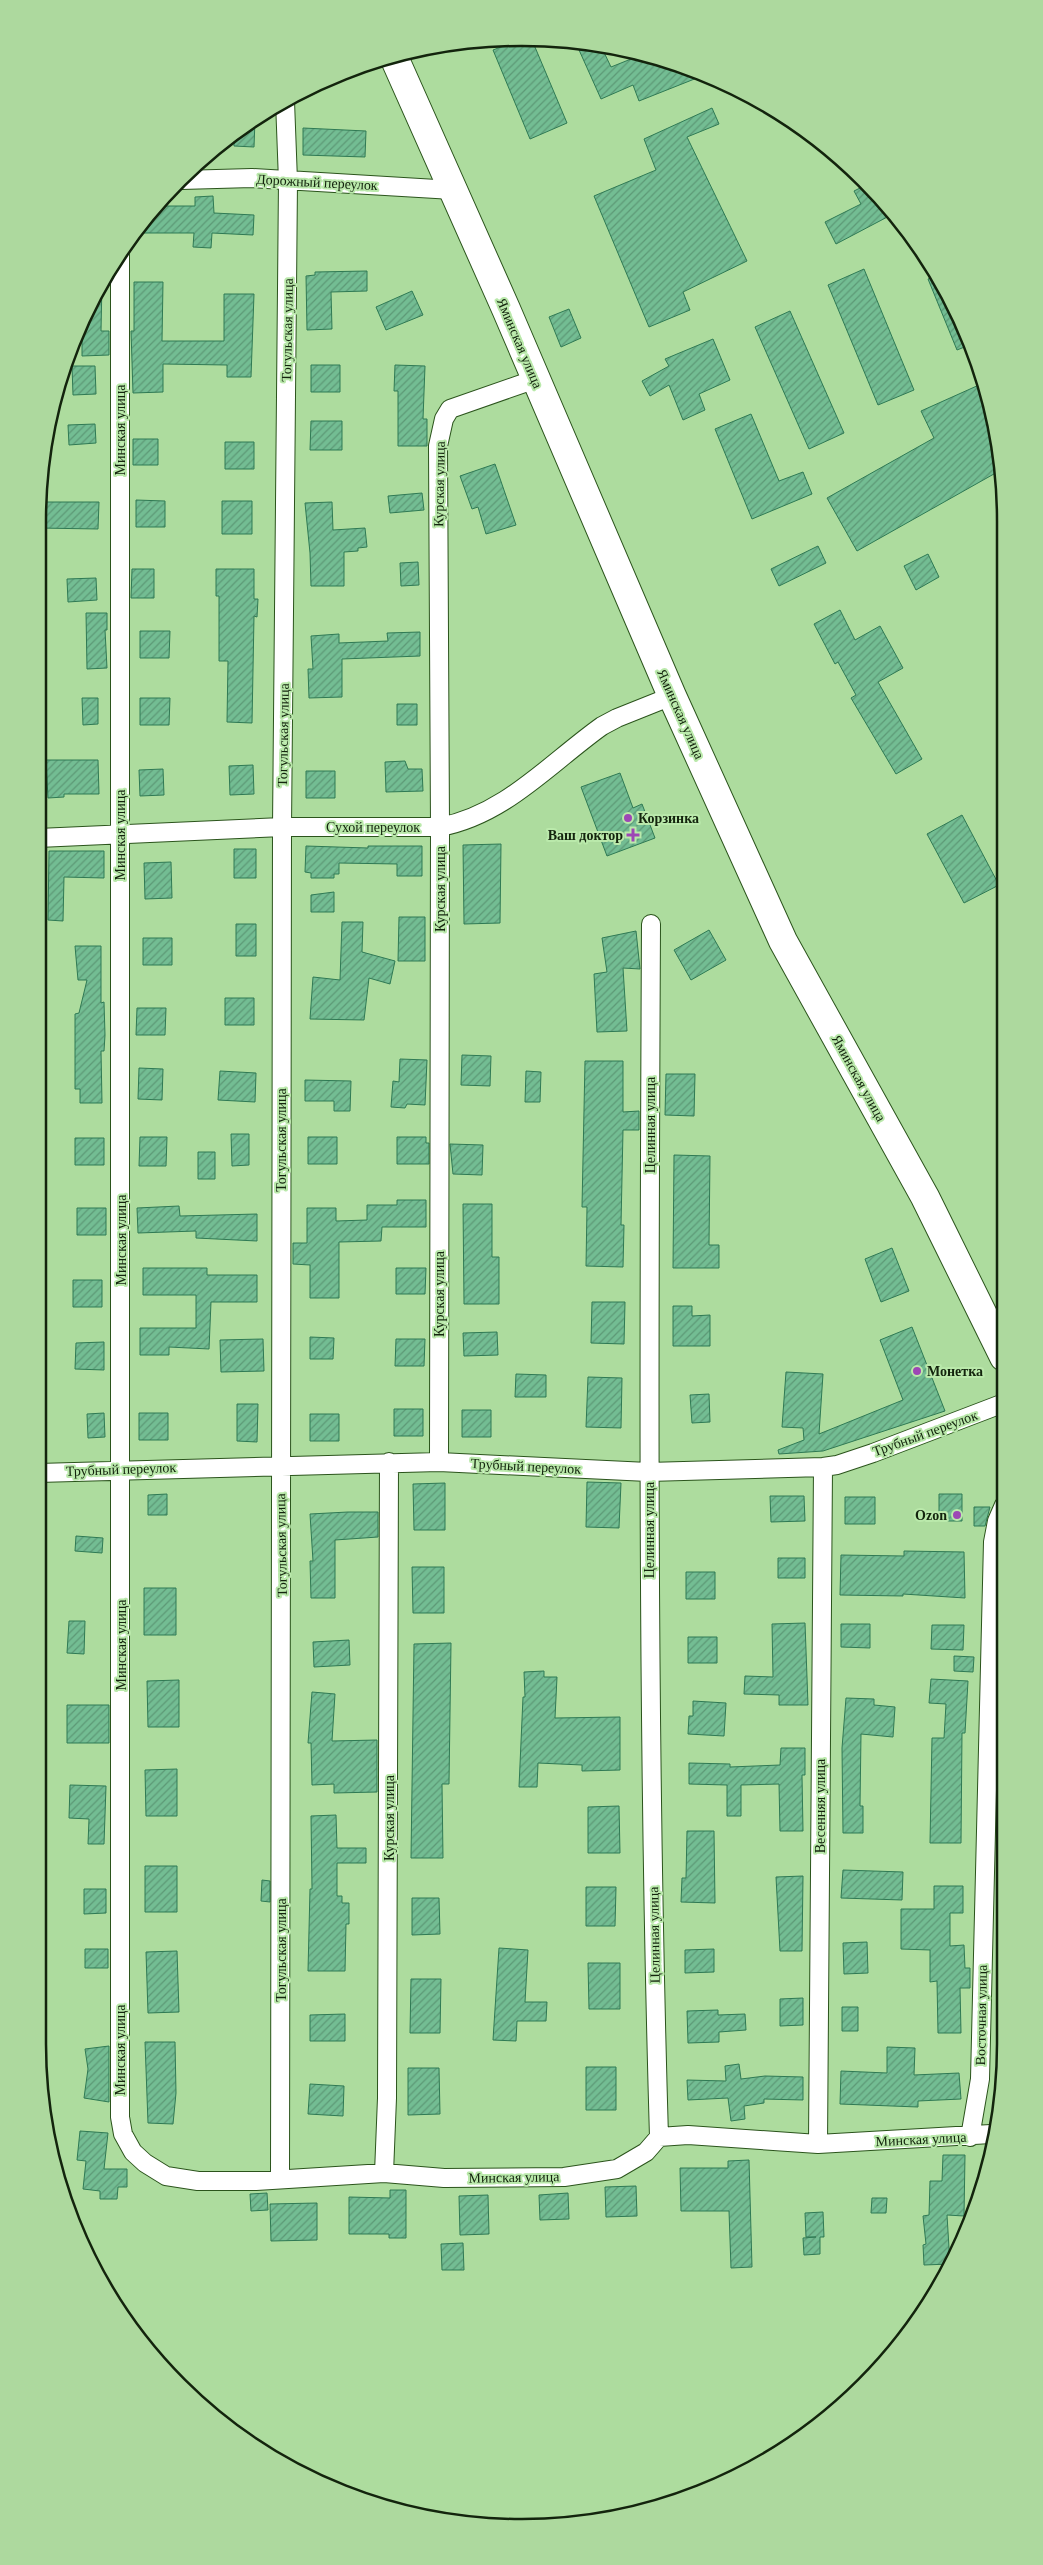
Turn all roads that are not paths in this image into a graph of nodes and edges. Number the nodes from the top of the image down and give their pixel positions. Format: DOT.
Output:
graph roads {
  1 [pos="396,63"];
  2 [pos="285,109"];
  3 [pos="191,180"];
  4 [pos="288,180"];
  5 [pos="453,190"];
  6 [pos="120,267"];
  7 [pos="536,379"];
  8 [pos="672,696"];
  9 [pos="282,827"];
  10 [pos="440,827"];
  11 [pos="120,834"];
  12 [pos="46,838"];
  13 [pos="651,924"];
  14 [pos="997,1343"];
  15 [pos="997,1406"];
  16 [pos="389,1462"];
  17 [pos="438,1462"];
  18 [pos="281,1464"];
  19 [pos="822,1467"];
  20 [pos="121,1469"];
  21 [pos="648,1472"];
  22 [pos="46,1473"];
  23 [pos="997,1526"];
  24 [pos="988,2134"];
  25 [pos="660,2137"];
  26 [pos="970,2137"];
  27 [pos="818,2144"];
  28 [pos="384,2173"];
  29 [pos="280,2178"];
  1 -- 5 [label="main road, Яминская улица"];
  2 -- 4 [label="street, Тогульская улица"];
  3 -- 4 [label="street, Дорожный переулок"];
  4 -- 5 [label="street, Дорожный переулок"];
  4 -- 9 [label="street, Тогульская улица"];
  5 -- 7 [label="main road, Яминская улица"];
  6 -- 11 [label="street, Минская улица"];
  7 -- 8 [label="main road, Яминская улица"];
  7 -- 10 [label="street, Курская улица"];
  8 -- 10 [label="street, Сухой переулок"];
  8 -- 14 [label="main road, Яминская улица"];
  9 -- 10 [label="street, Сухой переулок"];
  9 -- 11 [label="street, Сухой переулок"];
  9 -- 18 [label="street, Тогульская улица"];
  10 -- 17 [label="street, Курская улица"];
  11 -- 12 [label="street, Сухой переулок"];
  11 -- 20 [label="street, Минская улица"];
  13 -- 21 [label="street, Целинная улица"];
  15 -- 19 [label="street, Трубный переулок"];
  16 -- 17 [label="street, Трубный переулок"];
  16 -- 18 [label="street, Трубный переулок"];
  16 -- 28 [label="street, Курская улица"];
  17 -- 21 [label="street, Трубный переулок"];
  18 -- 20 [label="street, Трубный переулок"];
  18 -- 29 [label="street, Тогульская улица"];
  19 -- 21 [label="street, Трубный переулок"];
  19 -- 27 [label="street, Весенняя улица"];
  20 -- 22 [label="street, Трубный переулок"];
  20 -- 29 [label="street, Минская улица"];
  21 -- 25 [label="street, Целинная улица"];
  23 -- 26 [label="street, Восточная улица"];
  24 -- 26 [label="street, Минская улица"];
  25 -- 27 [label="street, Минская улица"];
  25 -- 28 [label="street, Минская улица"];
  26 -- 27 [label="street, Минская улица"];
  28 -- 29 [label="street, Минская улица"];
}
